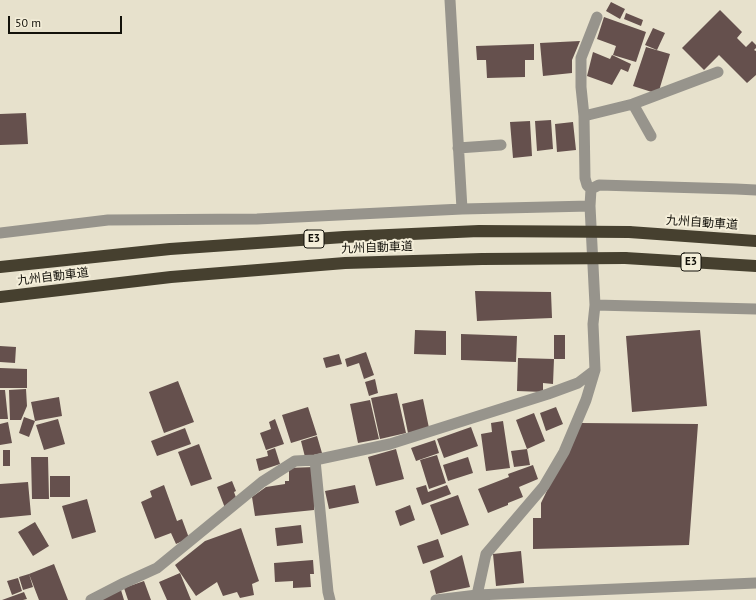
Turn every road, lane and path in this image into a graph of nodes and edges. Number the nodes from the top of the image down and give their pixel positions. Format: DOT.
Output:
graph roads {
  1 [pos="450,0"];
  2 [pos="598,17"];
  3 [pos="718,72"];
  4 [pos="634,104"];
  5 [pos="584,116"];
  6 [pos="651,136"];
  7 [pos="500,146"];
  8 [pos="458,148"];
  9 [pos="590,189"];
  10 [pos="756,190"];
  11 [pos="590,206"];
  12 [pos="462,209"];
  13 [pos="0,233"];
  14 [pos="756,241"];
  15 [pos="756,266"];
  16 [pos="0,267"];
  17 [pos="0,297"];
  18 [pos="595,305"];
  19 [pos="756,309"];
  20 [pos="595,370"];
  21 [pos="315,460"];
  22 [pos="756,583"];
  23 [pos="477,597"];
  24 [pos="91,600"];
  25 [pos="330,600"];
  26 [pos="436,600"];
  1 -- 8 [label="street"];
  2 -- 5 [label="street"];
  3 -- 4 [label="street"];
  4 -- 5 [label="street"];
  4 -- 6 [label="street"];
  5 -- 9 [label="street"];
  7 -- 8 [label="street"];
  8 -- 12 [label="street"];
  9 -- 10 [label="street"];
  9 -- 11 [label="street"];
  11 -- 12 [label="street"];
  11 -- 18 [label="street"];
  12 -- 13 [label="street"];
  14 -- 16 [label="highway, 九州自動車道 / E3, bridge"];
  15 -- 17 [label="highway, 九州自動車道 / E3, bridge"];
  18 -- 19 [label="street"];
  18 -- 20 [label="street"];
  20 -- 21 [label="street"];
  20 -- 23 [label="street"];
  21 -- 24 [label="street"];
  21 -- 25 [label="street"];
  22 -- 23 [label="street"];
  23 -- 26 [label="street"];
}
